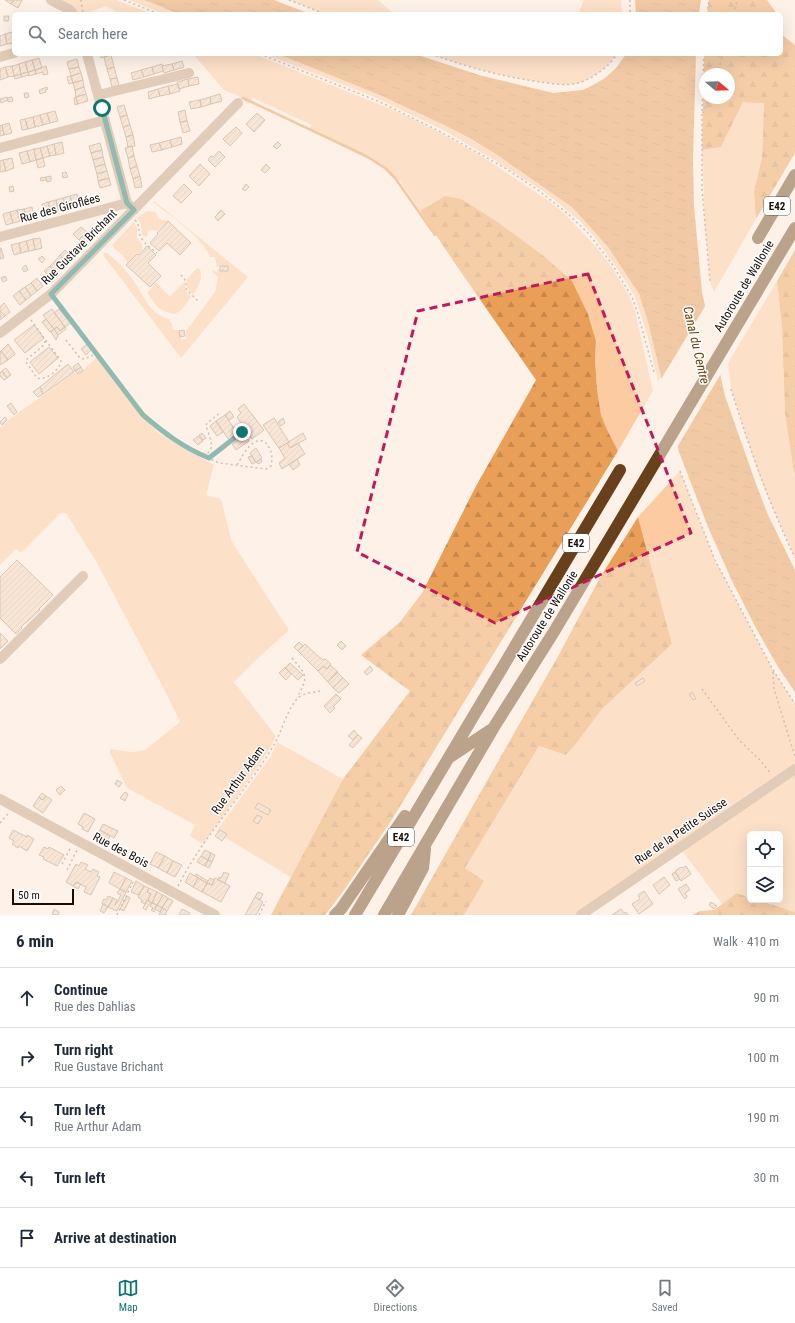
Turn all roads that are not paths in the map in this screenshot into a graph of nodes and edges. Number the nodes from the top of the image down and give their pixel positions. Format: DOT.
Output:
graph roads {
  1 [pos="52,0"];
  2 [pos="72,12"];
  3 [pos="12,54"];
  4 [pos="88,56"];
  5 [pos="0,57"];
  6 [pos="189,73"];
  7 [pos="98,95"];
  8 [pos="238,103"];
  9 [pos="105,120"];
  10 [pos="0,148"];
  11 [pos="795,175"];
  12 [pos="130,209"];
  13 [pos="795,228"];
  14 [pos="0,238"];
  15 [pos="758,238"];
  16 [pos="0,333"];
  17 [pos="620,470"];
  18 [pos="82,576"];
  19 [pos="0,659"];
  20 [pos="494,727"];
  21 [pos="447,759"];
  22 [pos="795,769"];
  23 [pos="0,799"];
  24 [pos="425,845"];
  25 [pos="215,915"];
  26 [pos="335,915"];
  27 [pos="354,915"];
  28 [pos="384,915"];
  29 [pos="398,915"];
  30 [pos="581,915"];
  1 -- 2 [label="street"];
  3 -- 5 [label="street"];
  4 -- 7 [label="street"];
  6 -- 7 [label="street"];
  7 -- 9 [label="street"];
  8 -- 12 [label="street, Rue Gustave Brichant"];
  9 -- 10 [label="street"];
  9 -- 12 [label="street"];
  11 -- 15 [label="highway, Autoroute de Wallonie / E42"];
  12 -- 14 [label="street, Rue des Giroflées"];
  12 -- 16 [label="street, Rue Gustave Brichant"];
  13 -- 20 [label="highway, Autoroute de Wallonie / E42"];
  17 -- 21 [label="highway, Autoroute de Wallonie / E42"];
  18 -- 19 [label="street"];
  20 -- 21 [label="highway"];
  20 -- 24 [label="highway, Autoroute de Wallonie / E42"];
  21 -- 26 [label="highway"];
  21 -- 27 [label="highway, Autoroute de Wallonie / E42"];
  22 -- 30 [label="street, Rue de la Petite Suisse"];
  23 -- 25 [label="street, Rue des Bois"];
  24 -- 28 [label="highway, Autoroute de Wallonie / E42"];
  24 -- 29 [label="highway"];
}
